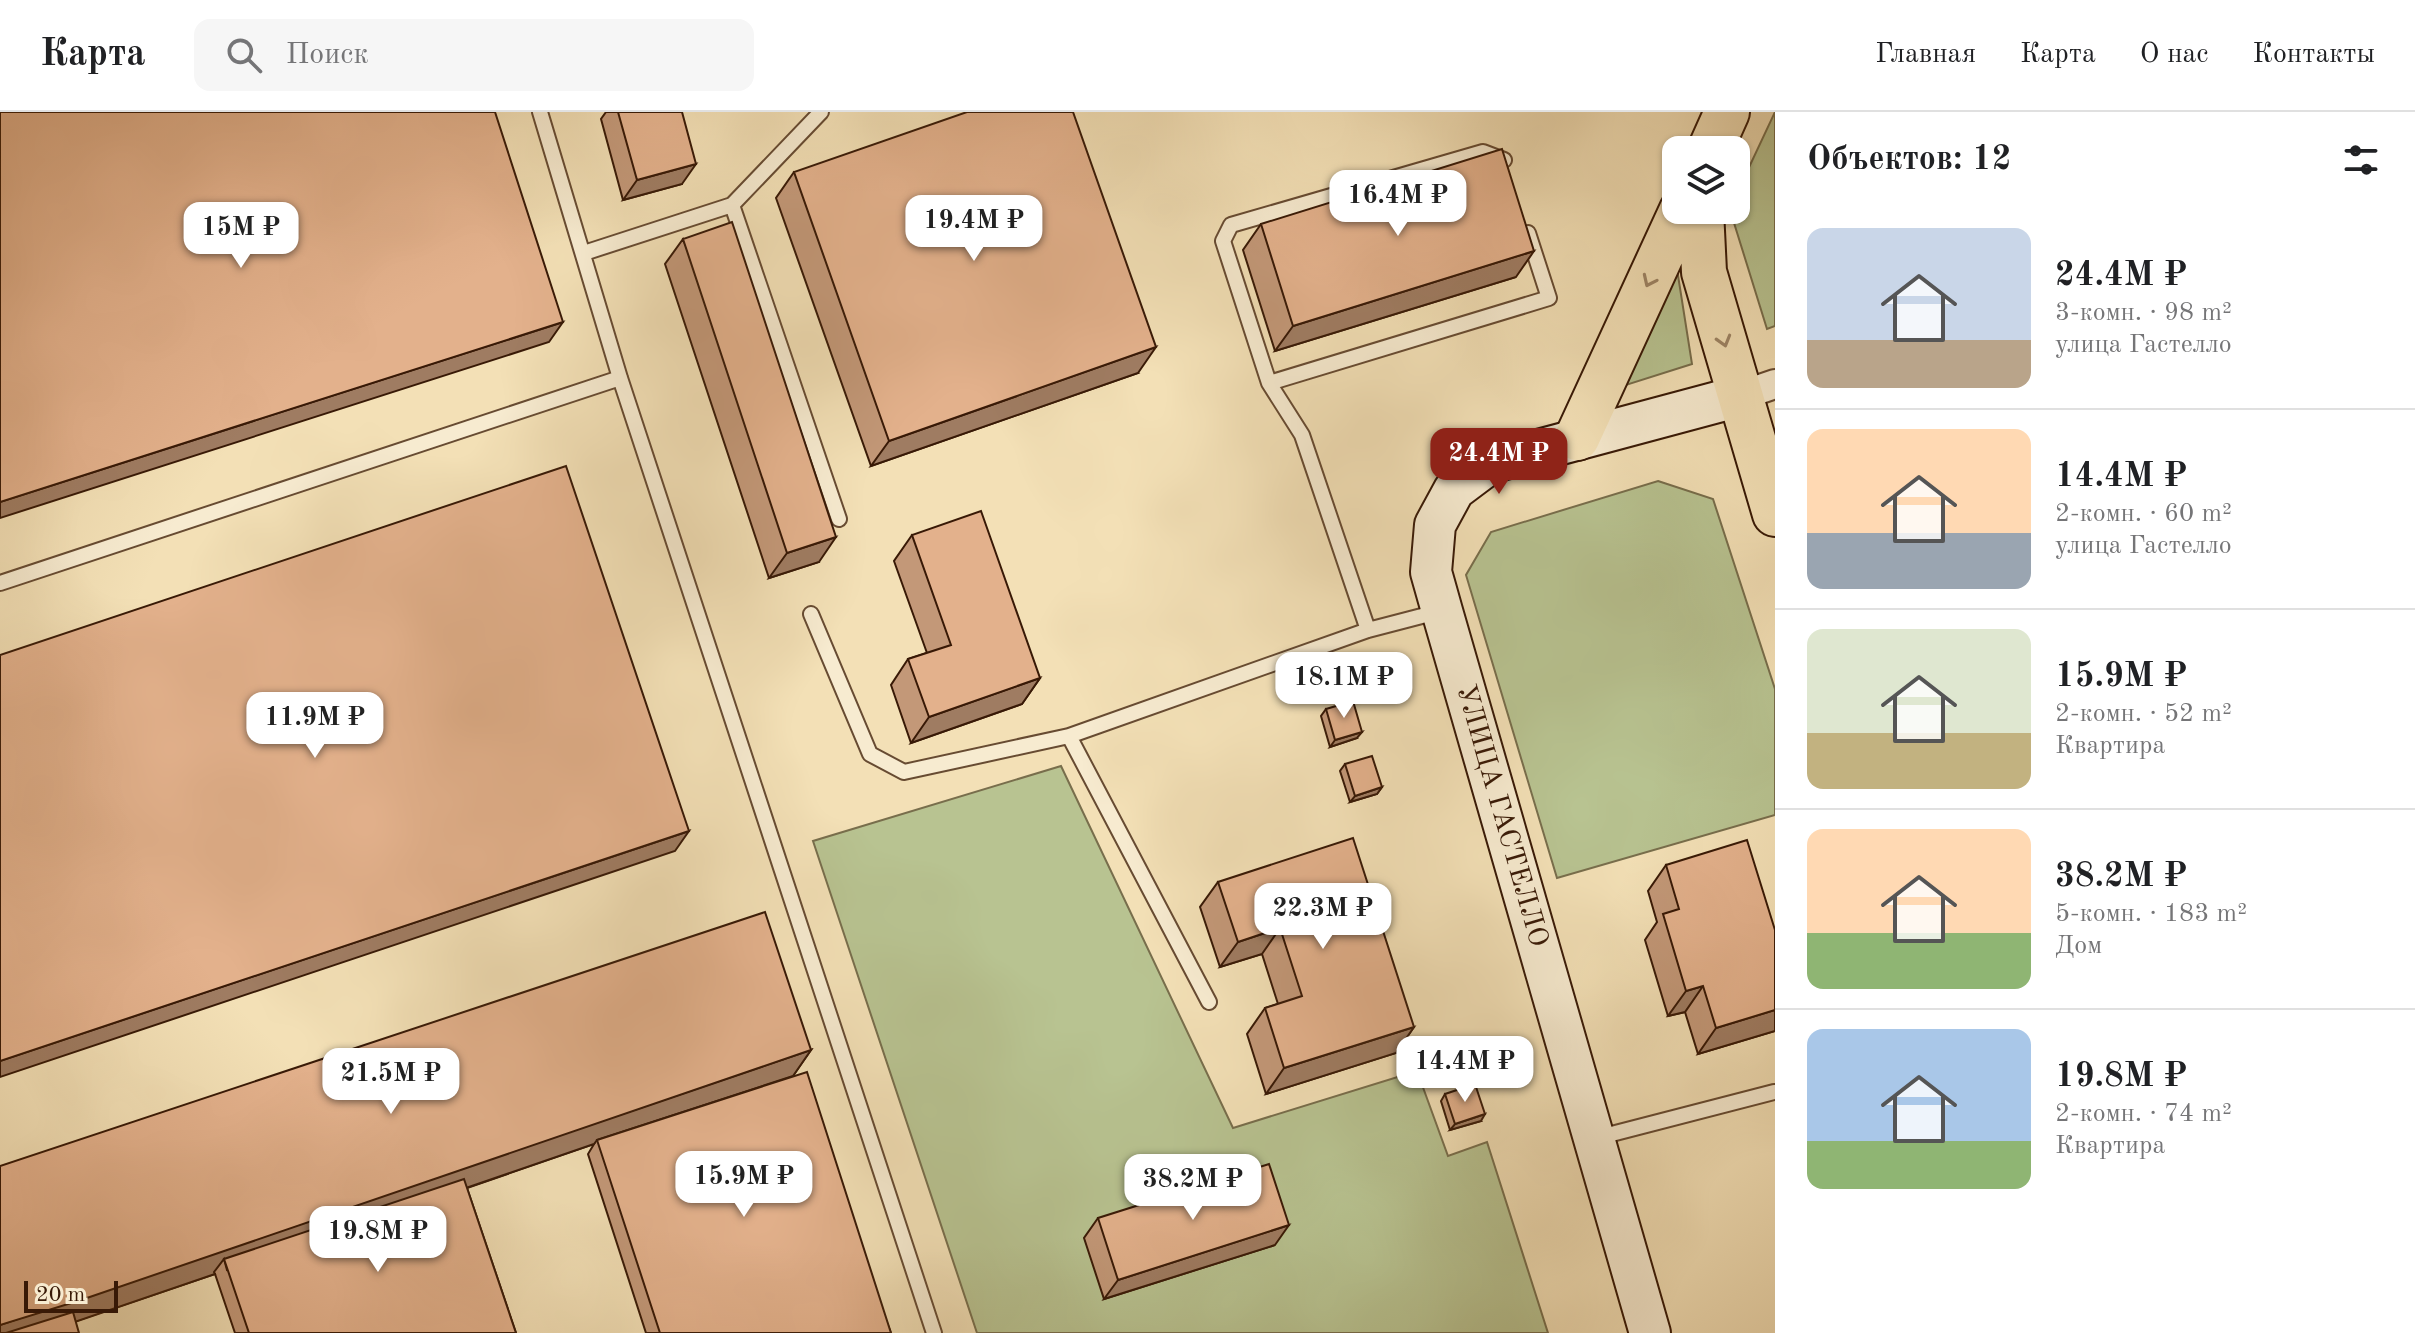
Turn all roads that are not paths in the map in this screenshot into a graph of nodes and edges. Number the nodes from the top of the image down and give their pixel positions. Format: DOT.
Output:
graph roads {
  1 [pos="540,112"];
  2 [pos="821,112"];
  3 [pos="1727,112"];
  4 [pos="1716,136"];
  5 [pos="1508,173"];
  6 [pos="732,205"];
  7 [pos="1522,215"];
  8 [pos="1676,224"];
  9 [pos="1702,224"];
  10 [pos="584,253"];
  11 [pos="620,378"];
  12 [pos="1269,383"];
  13 [pos="1758,390"];
  14 [pos="1577,438"];
  15 [pos="1775,514"];
  16 [pos="839,519"];
  17 [pos="0,583"];
  18 [pos="1442,611"];
  19 [pos="811,614"];
  20 [pos="1368,630"];
  21 [pos="1069,736"];
  22 [pos="1209,1002"];
  23 [pos="1774,1092"];
  24 [pos="1594,1139"];
  25 [pos="934,1333"];
  26 [pos="1650,1333"];
  1 -- 10 [label="lane"];
  2 -- 6 [label="lane"];
  3 -- 4 [label="main road"];
  5 -- 12 [label="lane"];
  6 -- 10 [label="lane"];
  6 -- 16 [label="lane"];
  7 -- 12 [label="lane"];
  8 -- 14 [label="main road, one-way"];
  9 -- 13 [label="main road, one-way"];
  10 -- 11 [label="lane"];
  11 -- 17 [label="lane"];
  11 -- 25 [label="lane"];
  12 -- 20 [label="lane"];
  13 -- 14 [label="main road, УЛИЦА ГАСТЕЛЛО"];
  13 -- 15 [label="main road"];
  14 -- 18 [label="main road, УЛИЦА ГАСТЕЛЛО"];
  18 -- 20 [label="lane"];
  18 -- 24 [label="main road, УЛИЦА ГАСТЕЛЛО"];
  19 -- 21 [label="lane"];
  20 -- 21 [label="lane"];
  21 -- 22 [label="lane"];
  23 -- 24 [label="lane"];
  24 -- 26 [label="main road, УЛИЦА ГАСТЕЛЛО"];
}
